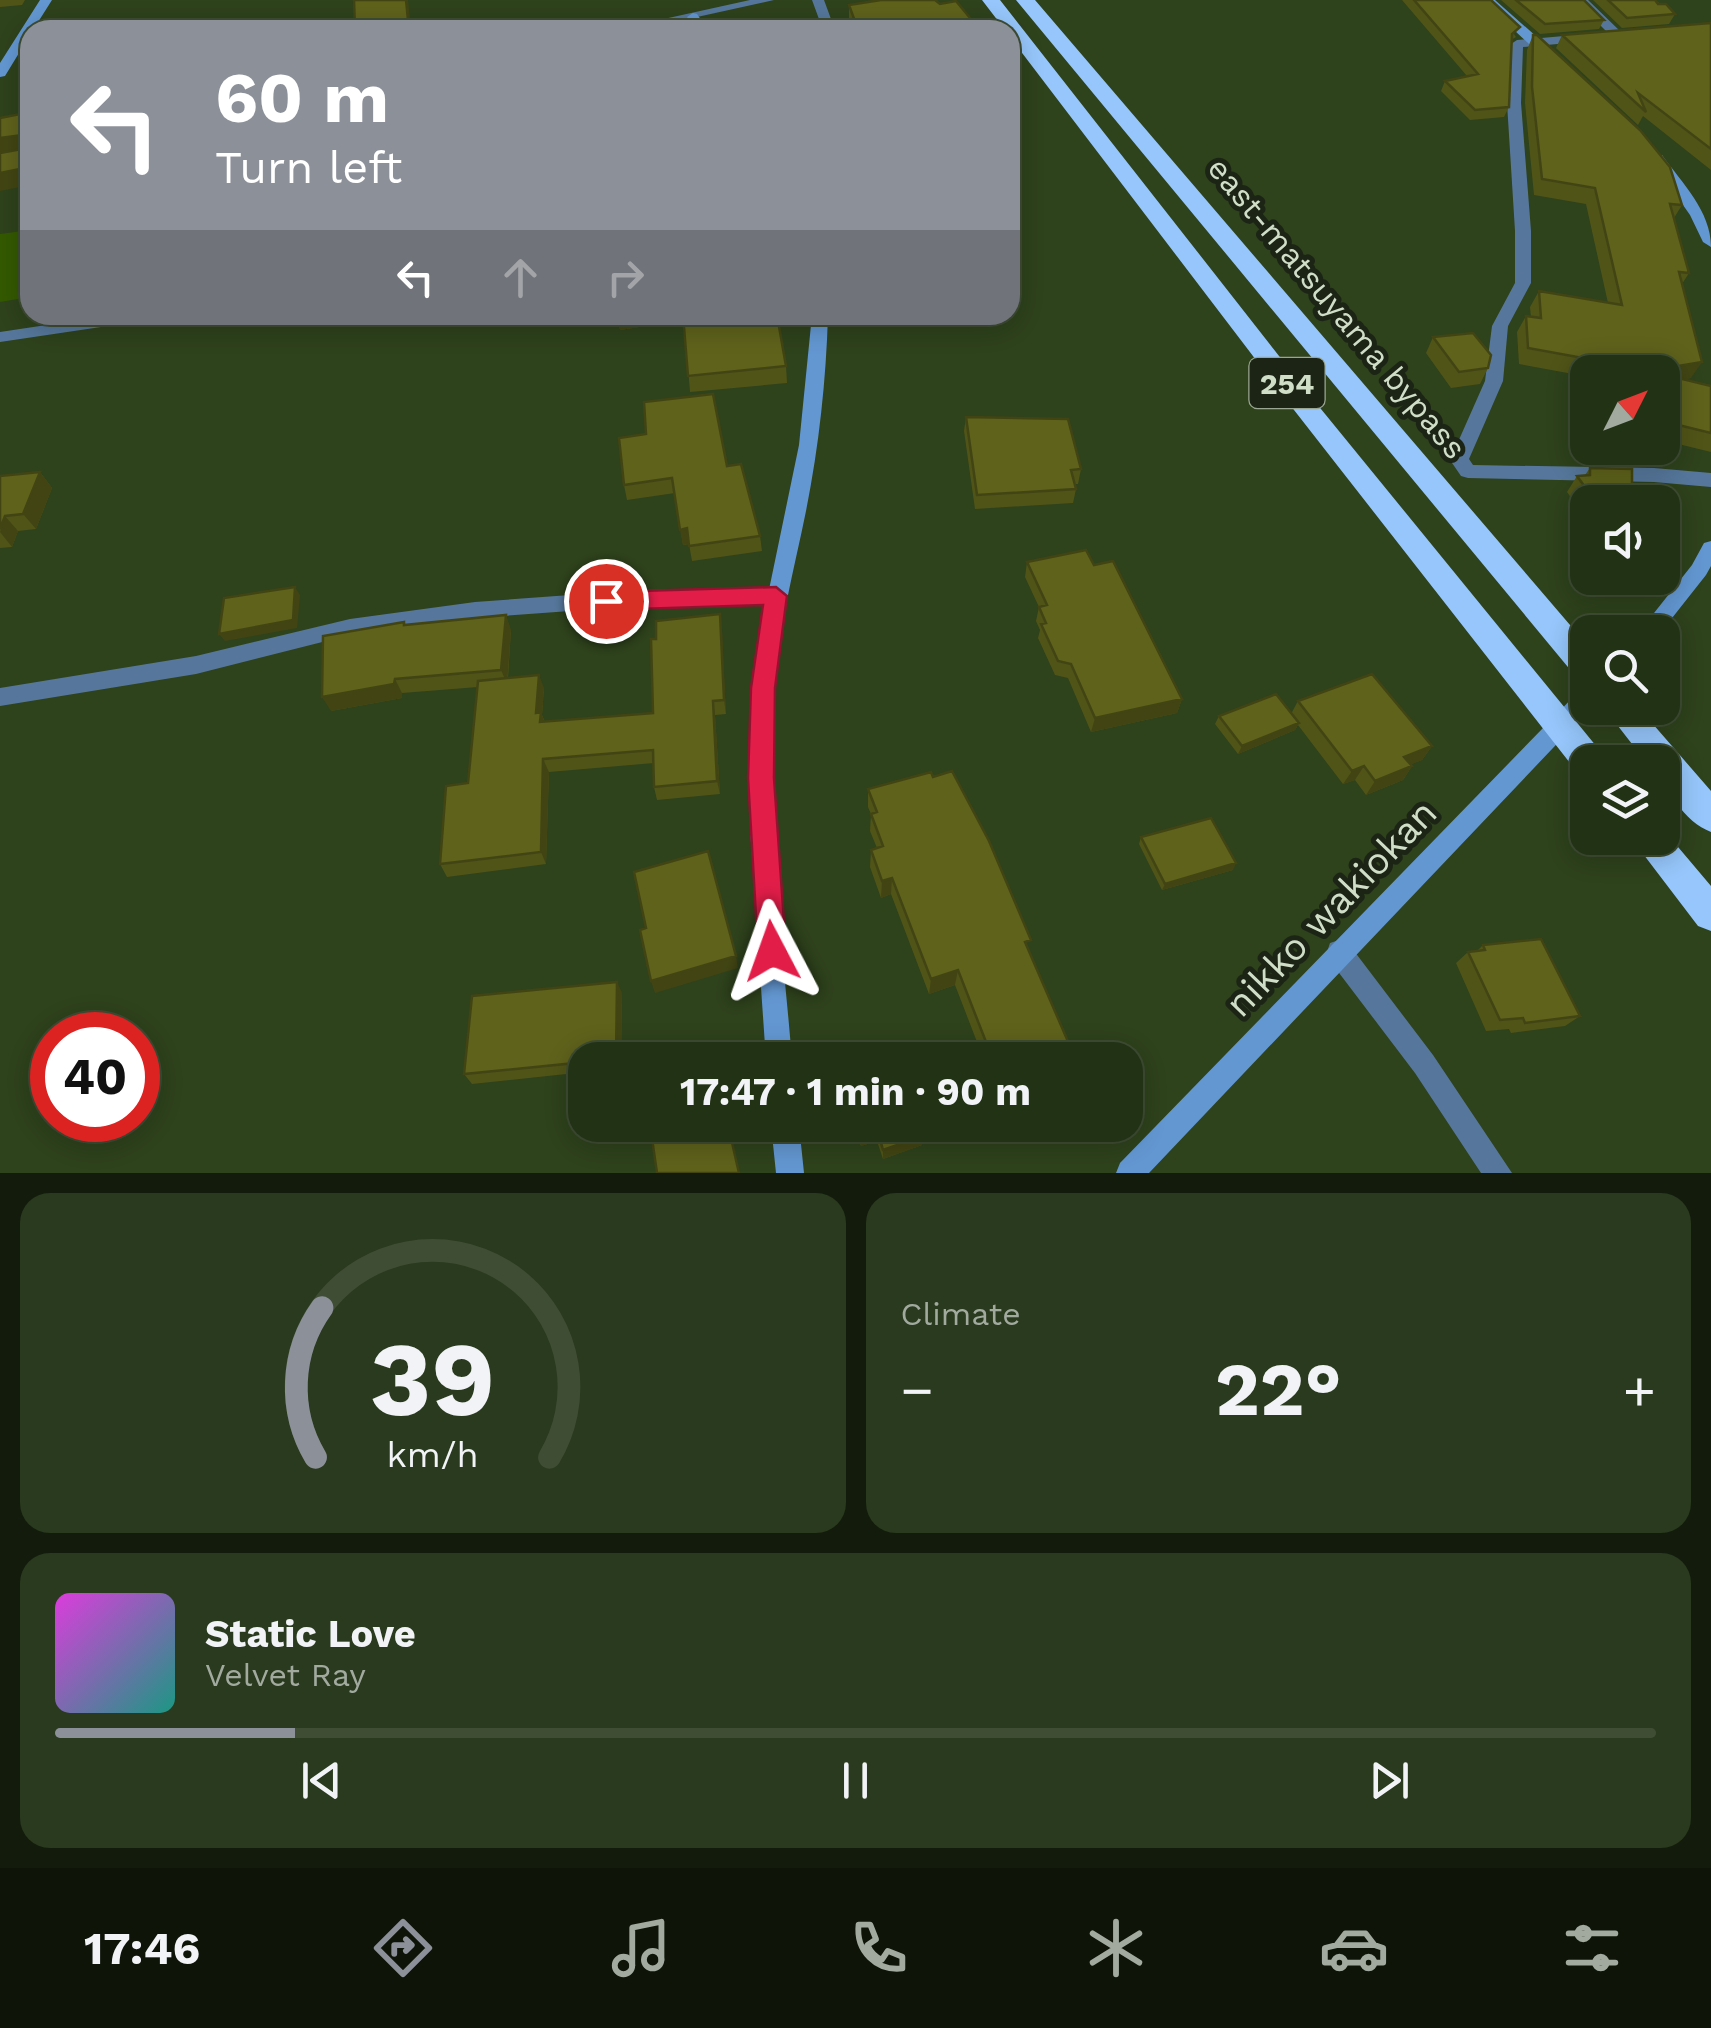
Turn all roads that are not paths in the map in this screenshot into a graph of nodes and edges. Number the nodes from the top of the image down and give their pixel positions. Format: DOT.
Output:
graph roads {
  1 [pos="768,0"];
  2 [pos="991,0"];
  3 [pos="1025,0"];
  4 [pos="1488,0"];
  5 [pos="1581,0"];
  6 [pos="693,17"];
  7 [pos="676,20"];
  8 [pos="695,20"];
  9 [pos="1006,20"];
  10 [pos="1634,35"];
  11 [pos="1618,36"];
  12 [pos="1020,37"];
  13 [pos="20,42"];
  14 [pos="1534,42"];
  15 [pos="1559,63"];
  16 [pos="0,74"];
  17 [pos="1643,142"];
  18 [pos="1711,242"];
  19 [pos="84,325"];
  20 [pos="819,325"];
  21 [pos="0,338"];
  22 [pos="1711,480"];
  23 [pos="1711,548"];
  24 [pos="776,596"];
  25 [pos="1663,615"];
  26 [pos="1570,648"];
  27 [pos="0,696"];
  28 [pos="1570,716"];
  29 [pos="1634,725"];
  30 [pos="1560,727"];
  31 [pos="1575,745"];
  32 [pos="1711,816"];
  33 [pos="1663,855"];
  34 [pos="1711,914"];
  35 [pos="1339,952"];
  36 [pos="778,1042"];
  37 [pos="787,1142"];
  38 [pos="790,1173"];
  39 [pos="1130,1173"];
  40 [pos="1498,1173"];
  1 -- 6 [label="street"];
  2 -- 9 [label="highway, 254"];
  3 -- 26 [label="highway, east-matsuyama bypass / 254"];
  4 -- 14 [label="street"];
  5 -- 11 [label="street"];
  6 -- 7 [label="street"];
  6 -- 8 [label="street"];
  10 -- 11 [label="street"];
  11 -- 14 [label="street"];
  12 -- 30 [label="highway, 254"];
  13 -- 16 [label="street"];
  14 -- 15 [label="street"];
  14 -- 22 [label="street"];
  17 -- 18 [label="street"];
  19 -- 21 [label="street"];
  20 -- 24 [label="street"];
  23 -- 25 [label="street"];
  24 -- 27 [label="street"];
  24 -- 36 [label="street"];
  28 -- 30 [label="street, nikko wakiokan"];
  29 -- 32 [label="highway"];
  30 -- 31 [label="highway, 254"];
  30 -- 35 [label="street, nikko wakiokan"];
  33 -- 34 [label="highway"];
  35 -- 39 [label="street, nikko wakiokan"];
  35 -- 40 [label="street"];
  37 -- 38 [label="street"];
}
